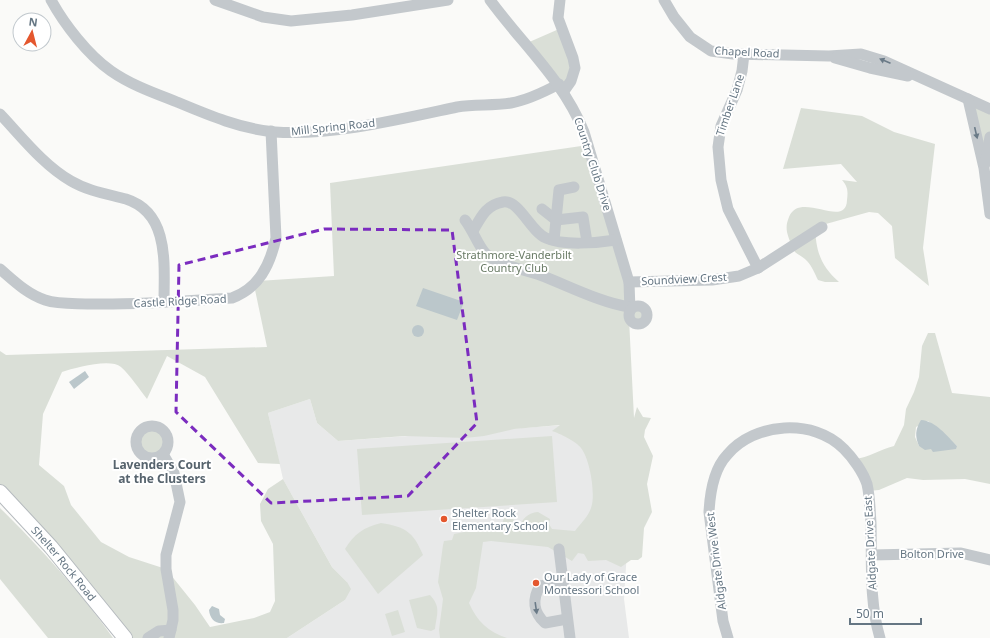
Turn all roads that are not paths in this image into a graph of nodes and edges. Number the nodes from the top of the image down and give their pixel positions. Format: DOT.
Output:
graph roads {
  1 [pos="51,0"];
  2 [pos="215,0"];
  3 [pos="448,0"];
  4 [pos="490,0"];
  5 [pos="560,0"];
  6 [pos="664,0"];
  7 [pos="744,54"];
  8 [pos="561,88"];
  9 [pos="968,99"];
  10 [pos="989,104"];
  11 [pos="0,114"];
  12 [pos="271,131"];
  13 [pos="990,137"];
  14 [pos="984,168"];
  15 [pos="574,187"];
  16 [pos="542,209"];
  17 [pos="990,214"];
  18 [pos="465,220"];
  19 [pos="556,220"];
  20 [pos="822,227"];
  21 [pos="473,231"];
  22 [pos="554,240"];
  23 [pos="616,240"];
  24 [pos="593,242"];
  25 [pos="758,268"];
  26 [pos="0,269"];
  27 [pos="629,282"];
  28 [pos="164,302"];
  29 [pos="738,444"];
  30 [pos="163,454"];
  31 [pos="0,492"];
  32 [pos="559,549"];
  33 [pos="872,555"];
  34 [pos="990,560"];
  35 [pos="565,592"];
  36 [pos="567,619"];
  37 [pos="170,634"];
  38 [pos="125,638"];
  39 [pos="148,638"];
  40 [pos="570,638"];
  41 [pos="728,638"];
  42 [pos="880,638"];
  1 -- 12 [label="street, Mill Spring Road"];
  2 -- 3 [label="street"];
  4 -- 8 [label="street, Country Club Drive"];
  5 -- 8 [label="street"];
  6 -- 7 [label="street, Chapel Road"];
  7 -- 9 [label="street, Chapel Road"];
  7 -- 25 [label="street, Timber Lane"];
  8 -- 12 [label="street, Mill Spring Road"];
  8 -- 23 [label="street, Country Club Drive"];
  9 -- 10 [label="street, Chapel Road"];
  9 -- 14 [label="street, one-way"];
  11 -- 28 [label="street"];
  12 -- 28 [label="street, Castle Ridge Road"];
  13 -- 14 [label="street"];
  14 -- 17 [label="street"];
  15 -- 19 [label="street"];
  16 -- 19 [label="street"];
  18 -- 21 [label="street"];
  19 -- 22 [label="street"];
  19 -- 24 [label="street"];
  20 -- 25 [label="street, Soundview Crest"];
  21 -- 22 [label="street"];
  21 -- 27 [label="street, Country Club Drive"];
  22 -- 24 [label="street"];
  23 -- 24 [label="street"];
  23 -- 27 [label="street, Country Club Drive"];
  25 -- 27 [label="street, Soundview Crest"];
  26 -- 28 [label="street, Castle Ridge Road"];
  29 -- 33 [label="street, Aldgate Drive East"];
  29 -- 41 [label="street, Aldgate Drive West"];
  30 -- 37 [label="street"];
  31 -- 38 [label="main road, Shelter Rock Road"];
  32 -- 35 [label="street"];
  33 -- 34 [label="street, Bolton Drive"];
  33 -- 42 [label="street, Aldgate Drive East"];
  35 -- 36 [label="street"];
  35 -- 36 [label="street, one-way"];
  36 -- 40 [label="street"];
  37 -- 39 [label="street"];
}
